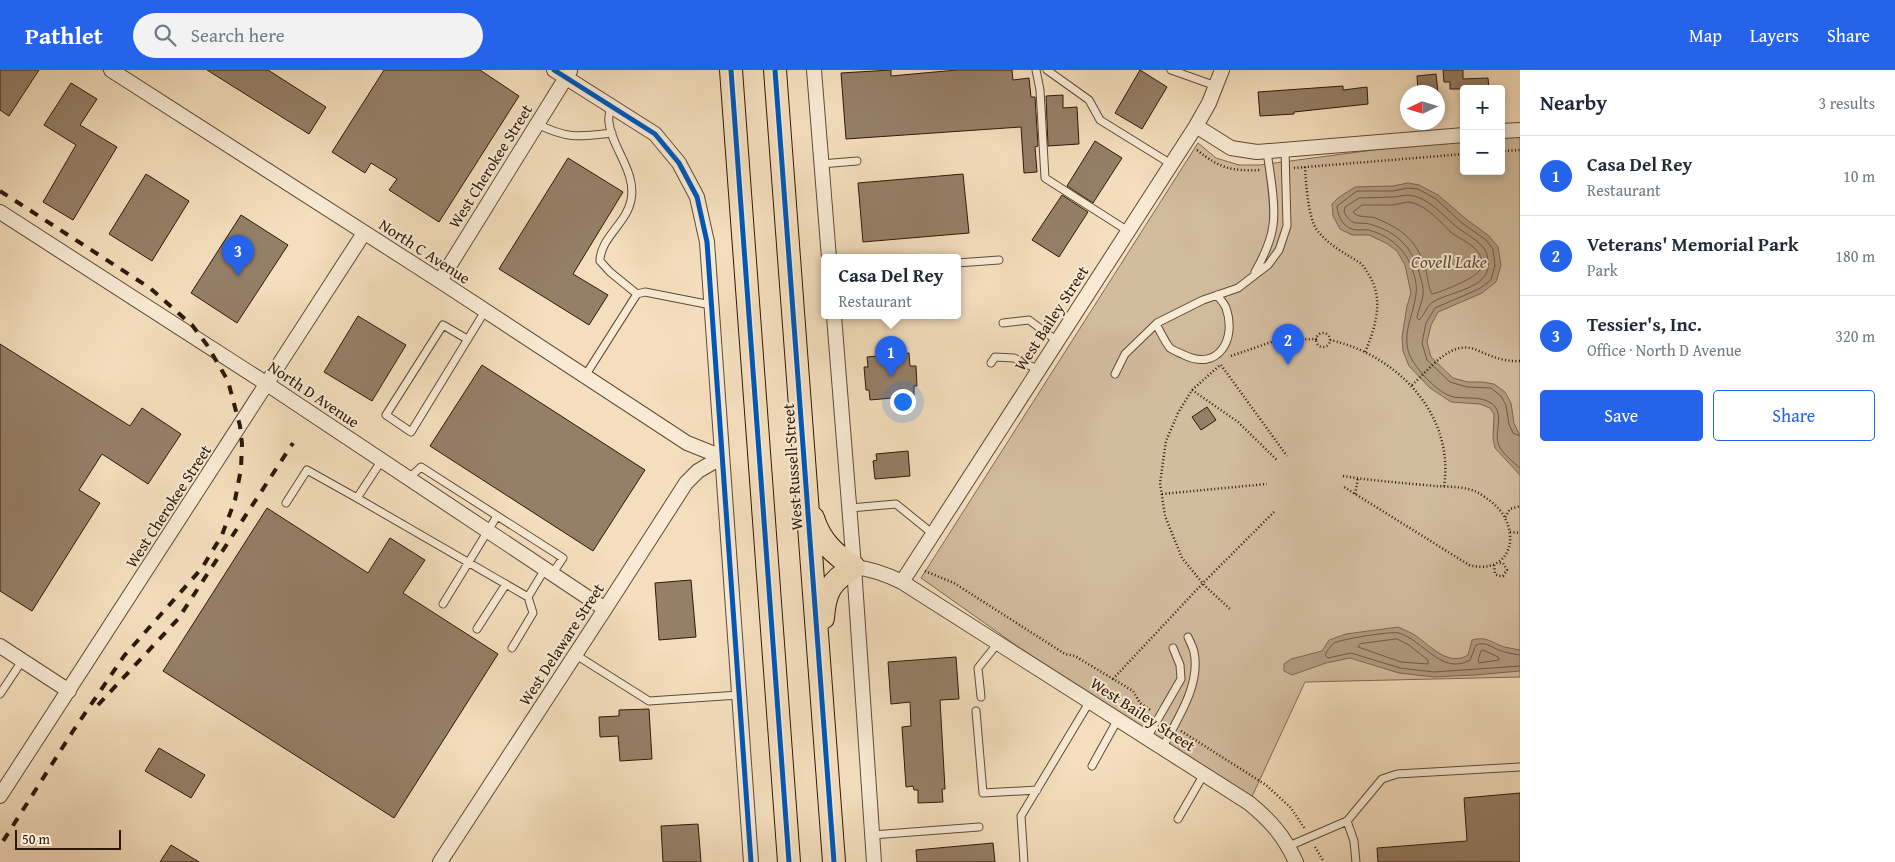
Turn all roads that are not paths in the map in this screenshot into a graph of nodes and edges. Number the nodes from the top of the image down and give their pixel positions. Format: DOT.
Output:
graph roads {
  1 [pos="111,70"];
  2 [pos="730,70"];
  3 [pos="775,70"];
  4 [pos="814,70"];
  5 [pos="1036,70"];
  6 [pos="1047,70"];
  7 [pos="1170,70"];
  8 [pos="1222,70"];
  9 [pos="563,72"];
  10 [pos="1216,86"];
  11 [pos="611,106"];
  12 [pos="537,124"];
  13 [pos="1196,126"];
  14 [pos="1520,130"];
  15 [pos="1505,131"];
  16 [pos="612,133"];
  17 [pos="1460,135"];
  18 [pos="1284,150"];
  19 [pos="1267,152"];
  20 [pos="858,161"];
  21 [pos="822,164"];
  22 [pos="1172,164"];
  23 [pos="0,212"];
  24 [pos="1128,231"];
  25 [pos="364,233"];
  26 [pos="829,254"];
  27 [pos="998,260"];
  28 [pos="961,263"];
  29 [pos="1254,275"];
  30 [pos="440,281"];
  31 [pos="637,294"];
  32 [pos="1217,295"];
  33 [pos="711,305"];
  34 [pos="485,311"];
  35 [pos="834,319"];
  36 [pos="1003,323"];
  37 [pos="1156,324"];
  38 [pos="467,339"];
  39 [pos="1058,341"];
  40 [pos="991,363"];
  41 [pos="1039,370"];
  42 [pos="1115,374"];
  43 [pos="584,376"];
  44 [pos="268,384"];
  45 [pos="722,457"];
  46 [pos="382,460"];
  47 [pos="409,478"];
  48 [pos="807,493"];
  49 [pos="357,498"];
  50 [pos="286,503"];
  51 [pos="850,508"];
  52 [pos="497,516"];
  53 [pos="488,531"];
  54 [pos="933,534"];
  55 [pos="468,562"];
  56 [pos="854,567"];
  57 [pos="549,571"];
  58 [pos="902,582"];
  59 [pos="506,584"];
  60 [pos="528,597"];
  61 [pos="443,604"];
  62 [pos="605,609"];
  63 [pos="477,629"];
  64 [pos="1188,637"];
  65 [pos="998,643"];
  66 [pos="0,646"];
  67 [pos="512,648"];
  68 [pos="1173,648"];
  69 [pos="576,655"];
  70 [pos="22,661"];
  71 [pos="821,684"];
  72 [pos="69,691"];
  73 [pos="0,694"];
  74 [pos="739,695"];
  75 [pos="981,697"];
  76 [pos="1090,701"];
  77 [pos="976,711"];
  78 [pos="1118,719"];
  79 [pos="1147,738"];
  80 [pos="1163,748"];
  81 [pos="1092,766"];
  82 [pos="1520,767"];
  83 [pos="1204,774"];
  84 [pos="1036,790"];
  85 [pos="0,796"];
  86 [pos="1178,819"];
  87 [pos="1347,821"];
  88 [pos="979,827"];
  89 [pos="872,835"];
  90 [pos="1289,846"];
  91 [pos="440,862"];
  92 [pos="752,862"];
  93 [pos="789,862"];
  94 [pos="834,862"];
  95 [pos="874,862"];
  96 [pos="1024,862"];
  97 [pos="1296,862"];
  98 [pos="1356,862"];
  1 -- 25 [label="street, North C Avenue"];
  2 -- 93 [label="highway, West Russell Street"];
  3 -- 48 [label="highway, West Russell Street"];
  4 -- 21 [label="street"];
  5 -- 24 [label="lane"];
  6 -- 22 [label="lane"];
  7 -- 10 [label="lane"];
  8 -- 10 [label="street, West Bailey Street"];
  9 -- 11 [label="street"];
  9 -- 12 [label="street, West Cherokee Street"];
  10 -- 13 [label="street, West Bailey Street"];
  11 -- 16 [label="lane"];
  11 -- 33 [label="street"];
  12 -- 16 [label="lane"];
  12 -- 30 [label="street, West Cherokee Street"];
  13 -- 19 [label="street"];
  13 -- 22 [label="street, West Bailey Street"];
  14 -- 15 [label="street"];
  16 -- 31 [label="lane"];
  17 -- 18 [label="street"];
  18 -- 19 [label="street"];
  18 -- 29 [label="lane"];
  19 -- 29 [label="lane"];
  20 -- 21 [label="lane"];
  21 -- 26 [label="street"];
  22 -- 24 [label="street, West Bailey Street"];
  23 -- 44 [label="street, North D Avenue"];
  24 -- 39 [label="street, West Bailey Street"];
  25 -- 30 [label="street, North C Avenue"];
  25 -- 44 [label="street, West Cherokee Street"];
  27 -- 28 [label="lane"];
  29 -- 32 [label="lane"];
  30 -- 34 [label="street, North C Avenue"];
  31 -- 33 [label="lane"];
  31 -- 43 [label="lane"];
  32 -- 37 [label="lane"];
  32 -- 37 [label="lane"];
  33 -- 45 [label="street"];
  34 -- 38 [label="lane"];
  34 -- 43 [label="street, North C Avenue"];
  35 -- 51 [label="street"];
  36 -- 39 [label="lane"];
  37 -- 42 [label="lane"];
  38 -- 38 [label="lane"];
  39 -- 41 [label="street, West Bailey Street"];
  40 -- 41 [label="lane"];
  41 -- 54 [label="street, West Bailey Street"];
  43 -- 45 [label="street, North C Avenue"];
  44 -- 46 [label="street, North D Avenue"];
  44 -- 72 [label="street, West Cherokee Street"];
  45 -- 62 [label="street, West Delaware Street"];
  45 -- 74 [label="street"];
  46 -- 47 [label="street, North D Avenue"];
  46 -- 49 [label="lane"];
  47 -- 52 [label="lane"];
  47 -- 53 [label="street, North D Avenue"];
  48 -- 56 [label="highway"];
  48 -- 71 [label="highway, West Russell Street"];
  49 -- 50 [label="lane"];
  49 -- 55 [label="lane"];
  51 -- 54 [label="lane"];
  51 -- 56 [label="street"];
  52 -- 53 [label="lane"];
  52 -- 57 [label="lane"];
  53 -- 55 [label="lane"];
  53 -- 57 [label="street, North D Avenue"];
  54 -- 58 [label="street, West Bailey Street"];
  55 -- 59 [label="lane"];
  55 -- 61 [label="lane"];
  56 -- 58 [label="street, West Bailey Street"];
  56 -- 71 [label="highway"];
  56 -- 89 [label="street"];
  57 -- 60 [label="lane"];
  57 -- 62 [label="street, North D Avenue"];
  58 -- 65 [label="street, West Bailey Street"];
  59 -- 60 [label="lane"];
  59 -- 63 [label="lane"];
  60 -- 67 [label="lane"];
  62 -- 69 [label="street, West Delaware Street"];
  64 -- 80 [label="lane"];
  65 -- 75 [label="lane"];
  65 -- 76 [label="street, West Bailey Street"];
  66 -- 70 [label="street"];
  68 -- 79 [label="lane"];
  69 -- 74 [label="lane"];
  69 -- 91 [label="street, West Delaware Street"];
  70 -- 72 [label="street"];
  70 -- 73 [label="lane"];
  71 -- 94 [label="highway, West Russell Street"];
  72 -- 85 [label="street, West Cherokee Street"];
  74 -- 92 [label="street"];
  76 -- 78 [label="street, West Bailey Street"];
  76 -- 84 [label="lane"];
  77 -- 84 [label="lane"];
  78 -- 79 [label="street, West Bailey Street"];
  78 -- 81 [label="lane"];
  79 -- 80 [label="street, West Bailey Street"];
  80 -- 83 [label="street, West Bailey Street"];
  82 -- 87 [label="lane"];
  83 -- 86 [label="lane"];
  83 -- 90 [label="street, West Bailey Street"];
  84 -- 96 [label="lane"];
  87 -- 90 [label="lane"];
  87 -- 98 [label="lane"];
  88 -- 89 [label="lane"];
  89 -- 95 [label="street"];
  90 -- 97 [label="street, West Bailey Street"];
}
